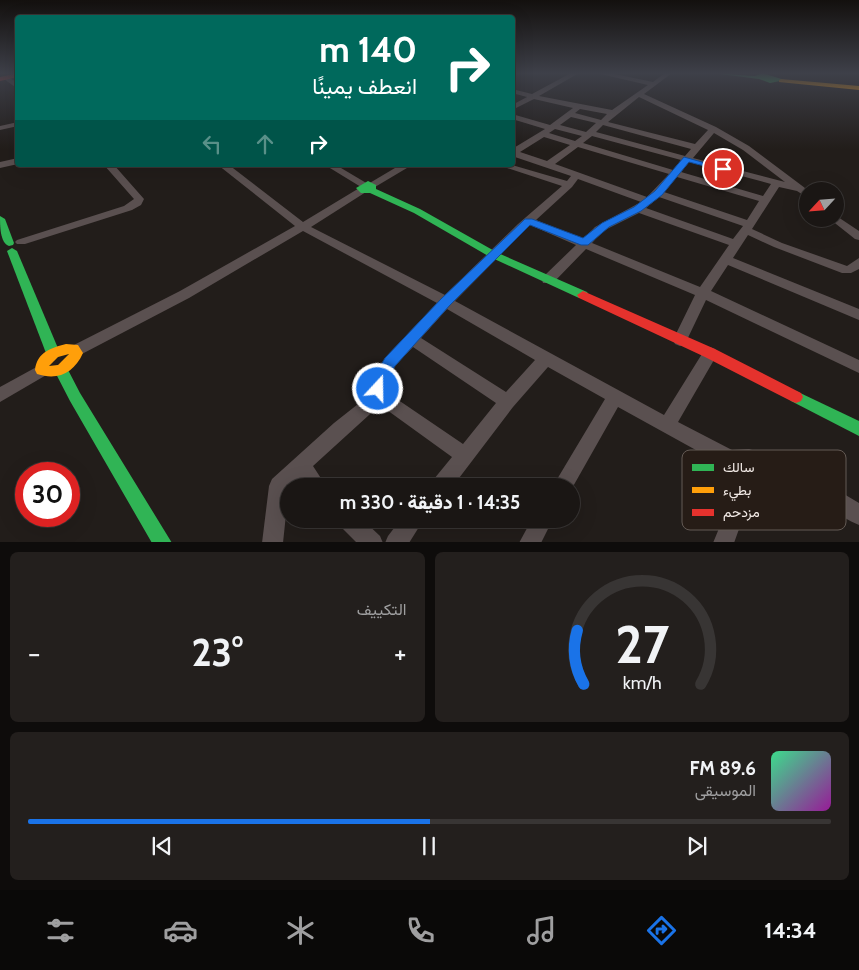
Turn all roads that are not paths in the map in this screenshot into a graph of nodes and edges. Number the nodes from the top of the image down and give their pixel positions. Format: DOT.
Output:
graph roads {
  1 [pos="529,98"];
  2 [pos="542,98"];
  3 [pos="635,98"];
  4 [pos="647,98"];
  5 [pos="515,106"];
  6 [pos="578,107"];
  7 [pos="613,113"];
  8 [pos="570,114"];
  9 [pos="515,117"];
  10 [pos="603,123"];
  11 [pos="15,125"];
  12 [pos="553,127"];
  13 [pos="0,128"];
  14 [pos="713,129"];
  15 [pos="543,134"];
  16 [pos="589,134"];
  17 [pos="577,144"];
  18 [pos="695,147"];
  19 [pos="515,152"];
  20 [pos="515,154"];
  21 [pos="687,159"];
  22 [pos="15,162"];
  23 [pos="0,165"];
  24 [pos="548,165"];
  25 [pos="111,167"];
  26 [pos="226,167"];
  27 [pos="333,167"];
  28 [pos="404,167"];
  29 [pos="512,167"];
  30 [pos="675,175"];
  31 [pos="572,180"];
  32 [pos="777,183"];
  33 [pos="367,188"];
  34 [pos="799,188"];
  35 [pos="799,190"];
  36 [pos="658,193"];
  37 [pos="766,200"];
  38 [pos="648,201"];
  39 [pos="638,209"];
  40 [pos="0,219"];
  41 [pos="529,221"];
  42 [pos="844,225"];
  43 [pos="303,227"];
  44 [pos="747,227"];
  45 [pos="859,237"];
  46 [pos="584,243"];
  47 [pos="736,244"];
  48 [pos="8,247"];
  49 [pos="494,255"];
  50 [pos="725,259"];
  51 [pos="859,262"];
  52 [pos="548,280"];
  53 [pos="703,293"];
  54 [pos="446,302"];
  55 [pos="859,315"];
  56 [pos="412,339"];
  57 [pos="680,340"];
  58 [pos="75,351"];
  59 [pos="53,353"];
  60 [pos="710,353"];
  61 [pos="546,358"];
  62 [pos="859,367"];
  63 [pos="42,370"];
  64 [pos="61,370"];
  65 [pos="0,394"];
  66 [pos="380,396"];
  67 [pos="615,397"];
  68 [pos="507,402"];
  69 [pos="668,424"];
  70 [pos="859,429"];
  71 [pos="714,450"];
  72 [pos="465,456"];
  73 [pos="300,465"];
  74 [pos="310,478"];
  75 [pos="447,478"];
  76 [pos="567,478"];
  77 [pos="846,506"];
  78 [pos="859,514"];
  79 [pos="357,528"];
  80 [pos="407,528"];
  81 [pos="538,528"];
  82 [pos="727,530"];
  83 [pos="163,542"];
  84 [pos="272,542"];
  85 [pos="373,542"];
  86 [pos="395,542"];
  87 [pos="529,542"];
  88 [pos="723,542"];
  1 -- 5 [label="street"];
  2 -- 6 [label="street"];
  3 -- 7 [label="street"];
  4 -- 14 [label="street"];
  6 -- 7 [label="street"];
  6 -- 8 [label="street"];
  7 -- 10 [label="street"];
  8 -- 10 [label="street"];
  8 -- 12 [label="street"];
  9 -- 12 [label="street"];
  10 -- 16 [label="street"];
  10 -- 18 [label="street"];
  11 -- 13 [label="street"];
  12 -- 15 [label="street"];
  12 -- 16 [label="street"];
  14 -- 18 [label="street"];
  14 -- 34 [label="street"];
  15 -- 17 [label="street"];
  15 -- 19 [label="street"];
  16 -- 17 [label="street"];
  16 -- 21 [label="street"];
  17 -- 24 [label="street"];
  17 -- 30 [label="street"];
  18 -- 21 [label="street"];
  20 -- 24 [label="street"];
  21 -- 30 [label="street"];
  21 -- 32 [label="street"];
  22 -- 23 [label="street"];
  24 -- 31 [label="street"];
  25 -- 48 [label="street"];
  26 -- 43 [label="street"];
  27 -- 33 [label="street"];
  28 -- 33 [label="street"];
  29 -- 31 [label="street"];
  30 -- 36 [label="street"];
  30 -- 37 [label="street"];
  31 -- 38 [label="street"];
  31 -- 41 [label="street"];
  32 -- 35 [label="street"];
  32 -- 37 [label="street"];
  33 -- 43 [label="street"];
  33 -- 49 [label="street"];
  36 -- 38 [label="street"];
  36 -- 44 [label="street"];
  37 -- 44 [label="street"];
  38 -- 39 [label="street"];
  39 -- 46 [label="street"];
  39 -- 47 [label="street"];
  40 -- 48 [label="street"];
  41 -- 46 [label="street"];
  41 -- 49 [label="street"];
  42 -- 45 [label="street"];
  43 -- 54 [label="street"];
  43 -- 58 [label="street"];
  44 -- 47 [label="street"];
  44 -- 51 [label="street"];
  46 -- 52 [label="street"];
  46 -- 53 [label="street"];
  47 -- 50 [label="street"];
  48 -- 59 [label="street"];
  49 -- 52 [label="street"];
  49 -- 54 [label="street"];
  50 -- 53 [label="street"];
  50 -- 55 [label="street"];
  52 -- 57 [label="street"];
  53 -- 57 [label="street"];
  53 -- 62 [label="street"];
  54 -- 56 [label="street"];
  54 -- 61 [label="street"];
  56 -- 66 [label="street"];
  56 -- 68 [label="street"];
  57 -- 60 [label="street"];
  58 -- 59 [label="street"];
  58 -- 64 [label="street"];
  59 -- 63 [label="street"];
  60 -- 69 [label="street"];
  60 -- 70 [label="street"];
  61 -- 67 [label="street"];
  61 -- 68 [label="street"];
  63 -- 64 [label="street"];
  63 -- 65 [label="street"];
  64 -- 83 [label="street"];
  66 -- 72 [label="street"];
  66 -- 73 [label="street"];
  67 -- 69 [label="street"];
  67 -- 76 [label="street"];
  68 -- 72 [label="street"];
  69 -- 71 [label="street"];
  72 -- 75 [label="street"];
  73 -- 74 [label="street"];
  73 -- 84 [label="street"];
  77 -- 78 [label="street"];
  79 -- 85 [label="street"];
  80 -- 86 [label="street"];
  81 -- 87 [label="street"];
  82 -- 88 [label="street"];
}
